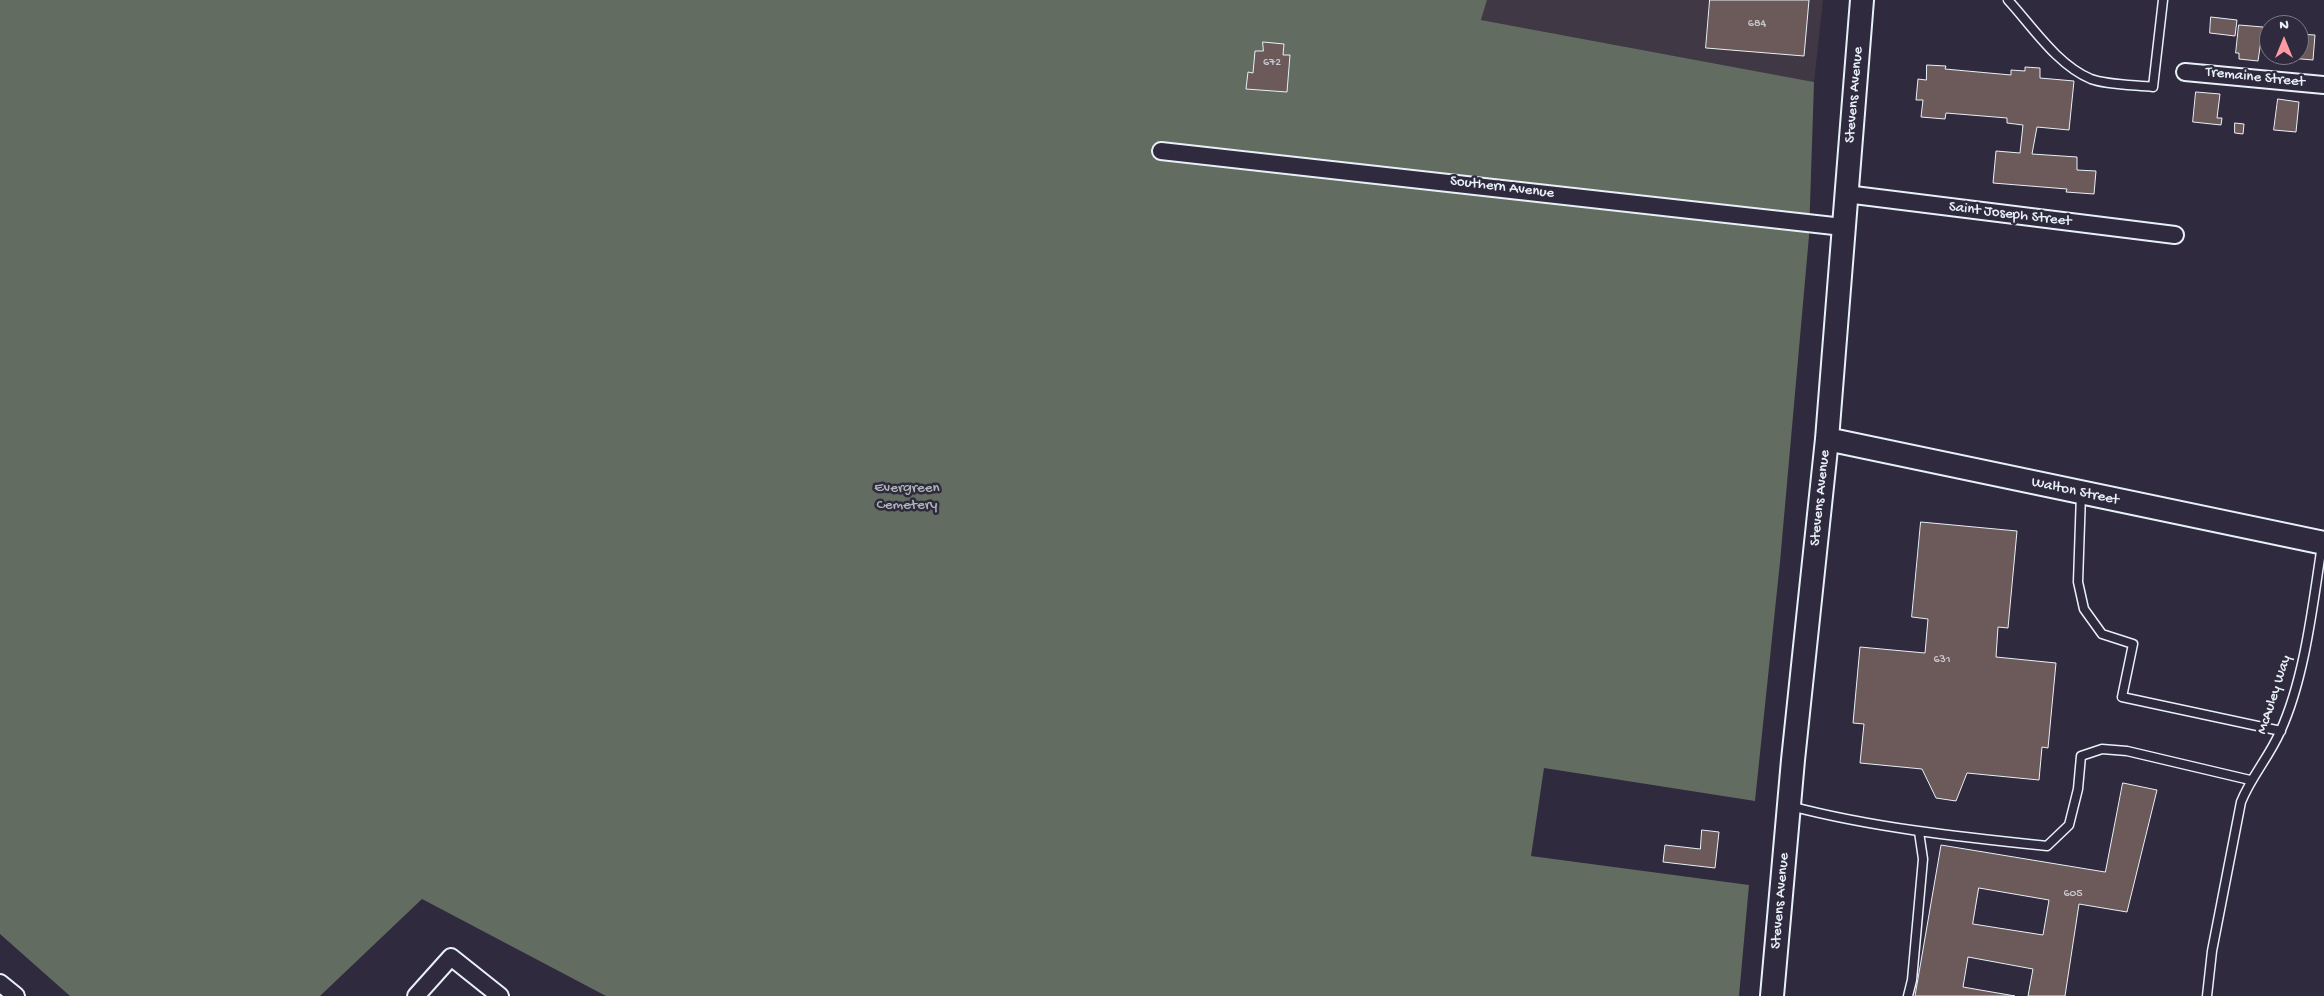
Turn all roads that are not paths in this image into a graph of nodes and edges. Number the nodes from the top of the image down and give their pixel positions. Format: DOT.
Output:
graph roads {
  1 [pos="1862,0"];
  2 [pos="2008,0"];
  3 [pos="2163,0"];
  4 [pos="2185,72"];
  5 [pos="2324,85"];
  6 [pos="1161,151"];
  7 [pos="1846,194"];
  8 [pos="1843,227"];
  9 [pos="2175,236"];
  10 [pos="1827,439"];
  11 [pos="2081,494"];
  12 [pos="2323,543"];
  13 [pos="2281,731"];
  14 [pos="2250,780"];
  15 [pos="1789,806"];
  16 [pos="1919,832"];
  17 [pos="0,983"];
  18 [pos="16,996"];
  19 [pos="416,996"];
  20 [pos="500,996"];
  21 [pos="1772,996"];
  22 [pos="1908,996"];
  23 [pos="2207,996"];
  1 -- 7 [label="main road, Stevens Avenue"];
  2 -- 3 [label="lane"];
  4 -- 5 [label="street, Tremaine Street"];
  6 -- 8 [label="street, Southern Avenue"];
  7 -- 8 [label="main road, Stevens Avenue"];
  7 -- 9 [label="street, Saint Joseph Street"];
  8 -- 10 [label="main road, Stevens Avenue"];
  10 -- 11 [label="main road, Walton Street"];
  10 -- 15 [label="main road, Stevens Avenue"];
  11 -- 12 [label="main road, Walton Street"];
  11 -- 13 [label="lane"];
  12 -- 13 [label="lane, McAuley Way"];
  13 -- 14 [label="lane, McAuley Way"];
  14 -- 16 [label="lane"];
  14 -- 23 [label="lane, McAuley Way"];
  15 -- 16 [label="lane"];
  15 -- 21 [label="main road, Stevens Avenue"];
  16 -- 22 [label="lane"];
  17 -- 18 [label="street"];
  19 -- 20 [label="street"];
}
